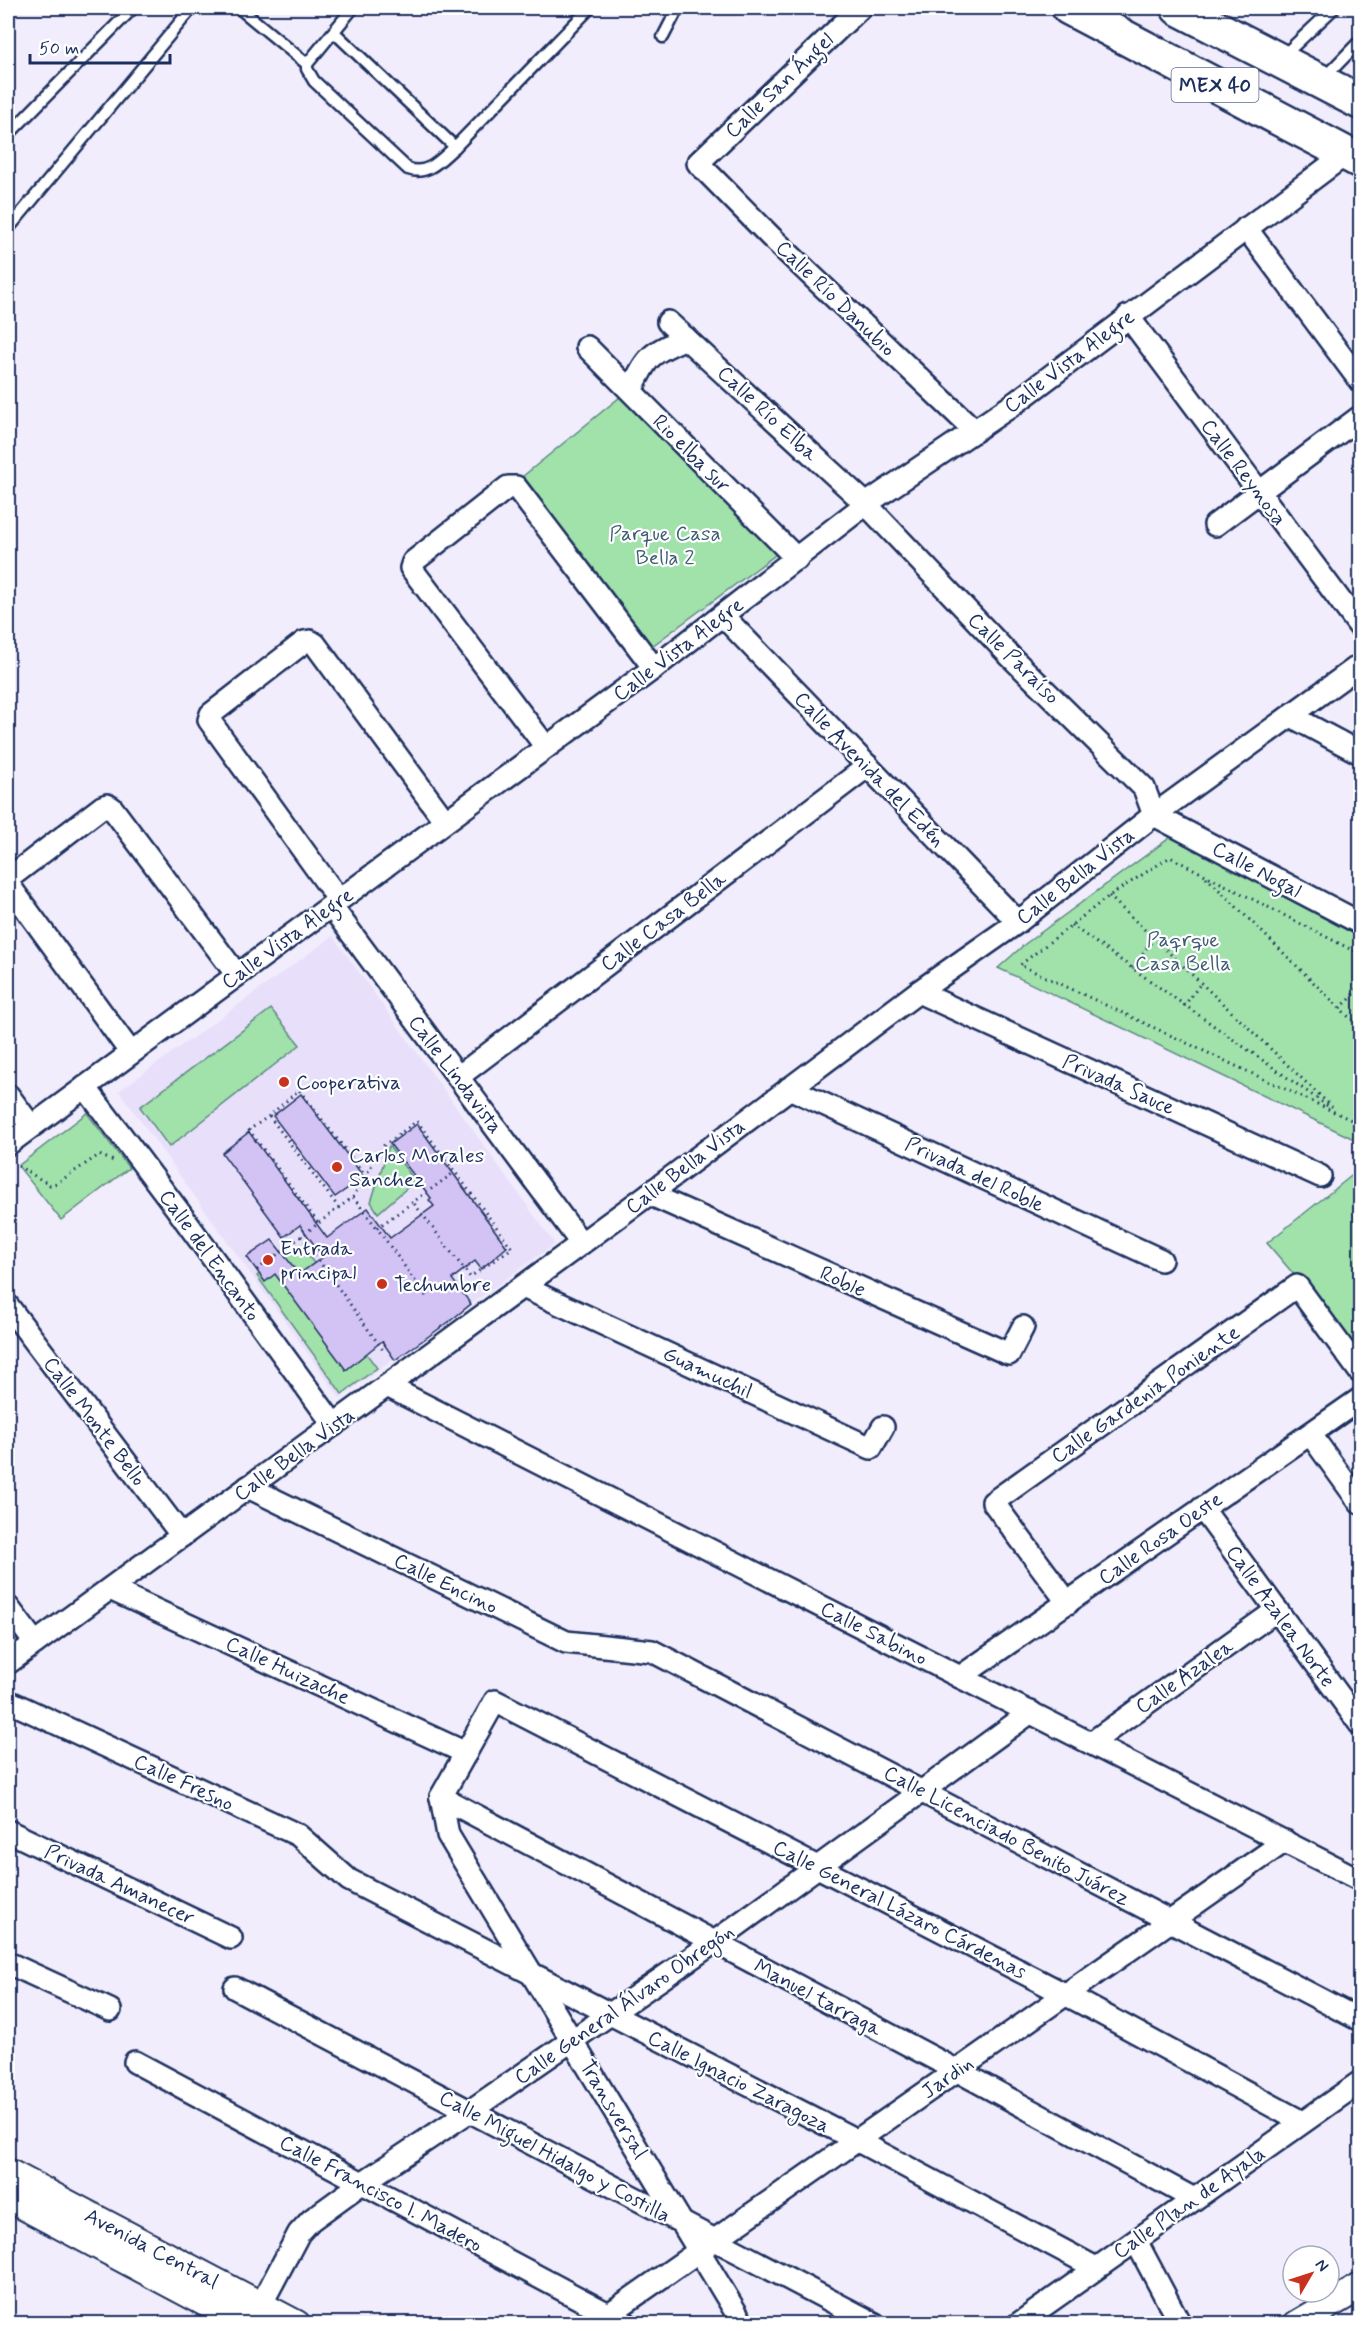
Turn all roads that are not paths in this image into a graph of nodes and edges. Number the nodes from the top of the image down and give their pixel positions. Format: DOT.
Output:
graph roads {
  1 [pos="133,8"];
  2 [pos="192,8"];
  3 [pos="239,8"];
  4 [pos="353,8"];
  5 [pos="590,8"];
  6 [pos="678,8"];
  7 [pos="860,8"];
  8 [pos="1070,8"];
  9 [pos="1334,8"];
  10 [pos="1190,10"];
  11 [pos="334,32"];
  12 [pos="663,37"];
  13 [pos="1360,41"];
  14 [pos="1167,60"];
  15 [pos="1279,60"];
  16 [pos="307,64"];
  17 [pos="1321,81"];
  18 [pos="1360,102"];
  19 [pos="8,135"];
  20 [pos="455,147"];
  21 [pos="1354,157"];
  22 [pos="698,163"];
  23 [pos="8,228"];
  24 [pos="1246,228"];
  25 [pos="1128,316"];
  26 [pos="668,322"];
  27 [pos="686,338"];
  28 [pos="587,347"];
  29 [pos="1360,381"];
  30 [pos="631,392"];
  31 [pos="1360,417"];
  32 [pos="975,431"];
  33 [pos="1259,491"];
  34 [pos="866,504"];
  35 [pos="1215,525"];
  36 [pos="797,559"];
  37 [pos="723,616"];
  38 [pos="1360,627"];
  39 [pos="1360,665"];
  40 [pos="654,668"];
  41 [pos="1291,716"];
  42 [pos="546,747"];
  43 [pos="1360,753"];
  44 [pos="868,766"];
  45 [pos="1154,815"];
  46 [pos="446,822"];
  47 [pos="8,884"];
  48 [pos="335,903"];
  49 [pos="1018,922"];
  50 [pos="1360,923"];
  51 [pos="237,975"];
  52 [pos="918,992"];
  53 [pos="131,1053"];
  54 [pos="458,1077"];
  55 [pos="85,1087"];
  56 [pos="789,1088"];
  57 [pos="8,1095"];
  58 [pos="31,1126"];
  59 [pos="8,1144"];
  60 [pos="1320,1176"];
  61 [pos="649,1194"];
  62 [pos="582,1243"];
  63 [pos="1161,1260"];
  64 [pos="523,1287"];
  65 [pos="8,1306"];
  66 [pos="1023,1327"];
  67 [pos="1360,1372"];
  68 [pos="387,1386"];
  69 [pos="1360,1399"];
  70 [pos="334,1425"];
  71 [pos="883,1427"];
  72 [pos="1311,1435"];
  73 [pos="248,1487"];
  74 [pos="1360,1503"];
  75 [pos="1202,1508"];
  76 [pos="182,1536"];
  77 [pos="110,1589"];
  78 [pos="1068,1603"];
  79 [pos="8,1606"];
  80 [pos="1277,1610"];
  81 [pos="36,1643"];
  82 [pos="652,1651"];
  83 [pos="8,1663"];
  84 [pos="960,1677"];
  85 [pos="8,1701"];
  86 [pos="1031,1712"];
  87 [pos="1360,1725"];
  88 [pos="1091,1743"];
  89 [pos="466,1753"];
  90 [pos="922,1790"];
  91 [pos="441,1797"];
  92 [pos="8,1831"];
  93 [pos="1285,1841"];
  94 [pos="818,1866"];
  95 [pos="349,1880"];
  96 [pos="1360,1880"];
  97 [pos="1170,1920"];
  98 [pos="231,1938"];
  99 [pos="713,1943"];
  100 [pos="8,1963"];
  101 [pos="532,1974"];
  102 [pos="235,1988"];
  103 [pos="1064,1994"];
  104 [pos="110,2010"];
  105 [pos="609,2014"];
  106 [pos="1360,2020"];
  107 [pos="572,2040"];
  108 [pos="135,2062"];
  109 [pos="956,2070"];
  110 [pos="1360,2082"];
  111 [pos="470,2111"];
  112 [pos="1302,2122"];
  113 [pos="856,2140"];
  114 [pos="8,2172"];
  115 [pos="362,2183"];
  116 [pos="8,2198"];
  117 [pos="1194,2199"];
  118 [pos="682,2222"];
  119 [pos="1136,2241"];
  120 [pos="707,2245"];
  121 [pos="1096,2268"];
  122 [pos="1360,2287"];
  123 [pos="252,2318"];
  124 [pos="618,2319"];
  125 [pos="297,2324"];
  126 [pos="744,2324"];
  127 [pos="875,2324"];
  128 [pos="1018,2324"];
  129 [pos="1180,2324"];
  130 [pos="1297,2324"];
  1 -- 19 [label="lane"];
  2 -- 23 [label="lane"];
  3 -- 16 [label="lane"];
  4 -- 11 [label="lane"];
  5 -- 20 [label="lane"];
  6 -- 12 [label="lane"];
  7 -- 22 [label="street, Calle San Ángel"];
  8 -- 14 [label="main road, MEX 40"];
  9 -- 15 [label="lane"];
  10 -- 14 [label="main road"];
  10 -- 15 [label="main road, MEX 40"];
  11 -- 16 [label="lane"];
  11 -- 20 [label="lane"];
  13 -- 17 [label="lane"];
  14 -- 21 [label="main road, MEX 40"];
  15 -- 17 [label="main road, MEX 40"];
  16 -- 20 [label="lane"];
  17 -- 18 [label="main road, MEX 40"];
  21 -- 24 [label="street, Calle Vista Alegre"];
  22 -- 32 [label="street, Calle Río Danubio"];
  24 -- 25 [label="street, Calle Vista Alegre"];
  24 -- 29 [label="street"];
  25 -- 32 [label="street, Calle Vista Alegre"];
  25 -- 33 [label="street, Calle Reynosa"];
  26 -- 27 [label="street, Calle Río Elba"];
  27 -- 30 [label="street"];
  27 -- 34 [label="street, Calle Río Elba"];
  28 -- 30 [label="street, Rio elba sur"];
  30 -- 36 [label="street, Rio elba sur"];
  31 -- 33 [label="street"];
  32 -- 34 [label="street, Calle Vista Alegre"];
  33 -- 35 [label="street"];
  33 -- 38 [label="street, Calle Reynosa"];
  34 -- 36 [label="street, Calle Vista Alegre"];
  34 -- 45 [label="street, Calle Paraíso"];
  36 -- 37 [label="street, Calle Vista Alegre"];
  37 -- 40 [label="street, Calle Vista Alegre"];
  37 -- 44 [label="street, Calle Avenida del Edén"];
  39 -- 41 [label="street, Calle Bella Vista"];
  40 -- 42 [label="street, Calle Vista Alegre"];
  40 -- 42 [label="street"];
  41 -- 43 [label="street"];
  41 -- 45 [label="street, Calle Bella Vista"];
  42 -- 46 [label="street, Calle Vista Alegre"];
  44 -- 49 [label="street, Calle Avenida del Edén"];
  44 -- 54 [label="street, Calle Casa Bella"];
  45 -- 49 [label="street, Calle Bella Vista"];
  45 -- 50 [label="street, Calle Nogal"];
  46 -- 48 [label="street, Calle Vista Alegre"];
  46 -- 48 [label="street, Calle Lindavista"];
  47 -- 51 [label="street"];
  47 -- 53 [label="street"];
  48 -- 51 [label="street, Calle Vista Alegre"];
  48 -- 54 [label="street, Calle Lindavista"];
  49 -- 52 [label="street, Calle Bella Vista"];
  51 -- 53 [label="street, Calle Vista Alegre"];
  52 -- 56 [label="street, Calle Bella Vista"];
  52 -- 60 [label="street, Privada Sauce"];
  53 -- 55 [label="street, Calle Vista Alegre"];
  54 -- 62 [label="street, Calle Lindavista"];
  55 -- 58 [label="street, Calle Vista Alegre"];
  55 -- 70 [label="street, Calle del Encanto"];
  56 -- 61 [label="street, Calle Bella Vista"];
  56 -- 63 [label="street, Privada del Roble"];
  57 -- 58 [label="street"];
  58 -- 59 [label="street, Calle Vista Alegre"];
  61 -- 62 [label="street, Calle Bella Vista"];
  61 -- 66 [label="street, Roble"];
  62 -- 64 [label="street, Calle Bella Vista"];
  64 -- 68 [label="street, Calle Bella Vista"];
  64 -- 71 [label="street, Guamuchil"];
  65 -- 76 [label="street, Calle Monte Bello"];
  67 -- 78 [label="street, Calle Gardenia Poniente"];
  68 -- 70 [label="street, Calle Bella Vista"];
  68 -- 84 [label="street, Calle Sabino"];
  69 -- 72 [label="street, Calle Rosa Oeste"];
  70 -- 73 [label="street, Calle Bella Vista"];
  72 -- 74 [label="street"];
  72 -- 75 [label="street, Calle Rosa Oeste"];
  73 -- 76 [label="street, Calle Bella Vista"];
  73 -- 82 [label="street, Calle Encino"];
  75 -- 78 [label="street, Calle Rosa Oeste"];
  75 -- 80 [label="street, Calle Azalea Norte"];
  76 -- 77 [label="street, Calle Bella Vista"];
  77 -- 81 [label="street, Calle Bella Vista"];
  77 -- 89 [label="street, Calle Huizache"];
  78 -- 84 [label="street, Calle Rosa Oeste"];
  79 -- 81 [label="street"];
  80 -- 87 [label="street, Calle Azalea Norte"];
  80 -- 88 [label="street, Calle Azalea"];
  81 -- 83 [label="street, Calle Bella Vista"];
  82 -- 90 [label="street, Calle Licenciado Benito Juárez"];
  84 -- 86 [label="street, Calle Sabino"];
  85 -- 95 [label="street, Calle Fresno"];
  86 -- 88 [label="street, Calle Sabino"];
  86 -- 90 [label="street, Calle General Álvaro Obregón"];
  88 -- 93 [label="street, Calle Sabino"];
  89 -- 91 [label="street"];
  89 -- 94 [label="street, Calle General Lázaro Cárdenas"];
  90 -- 94 [label="street, Calle General Álvaro Obregón"];
  90 -- 97 [label="street, Calle Licenciado Benito Juárez"];
  91 -- 99 [label="street, Manuel tarraga"];
  91 -- 101 [label="street, Transversal"];
  92 -- 98 [label="street, Privada Amanecer"];
  93 -- 96 [label="street, Calle Sabino"];
  93 -- 97 [label="street, Jardin"];
  94 -- 99 [label="street, Calle General Álvaro Obregón"];
  94 -- 103 [label="street, Calle General Lázaro Cárdenas"];
  95 -- 101 [label="street, Calle Ignacio Zaragoza"];
  97 -- 103 [label="street, Jardin"];
  97 -- 106 [label="street, Calle Licenciado Benito Juárez"];
  99 -- 105 [label="street, Calle General Álvaro Obregón"];
  99 -- 109 [label="street, Manuel tarraga"];
  100 -- 104 [label="street"];
  101 -- 105 [label="street, Calle Ignacio Zaragoza"];
  101 -- 107 [label="street, Transversal"];
  102 -- 111 [label="street, Calle Miguel Hidalgo y Costilla"];
  103 -- 109 [label="street, Jardin"];
  103 -- 112 [label="street, Calle General Lázaro Cárdenas"];
  105 -- 107 [label="street, Calle General Álvaro Obregón"];
  105 -- 113 [label="street, Calle Ignacio Zaragoza"];
  107 -- 111 [label="street, Calle General Álvaro Obregón"];
  107 -- 118 [label="street, Transversal"];
  108 -- 115 [label="street, Calle Francisco I. Madero"];
  109 -- 113 [label="street, Jardin"];
  109 -- 117 [label="street, Manuel tarraga"];
  110 -- 112 [label="street, Calle Plan de Ayala"];
  111 -- 115 [label="street, Calle General Álvaro Obregón"];
  111 -- 118 [label="street, Calle Miguel Hidalgo y Costilla"];
  112 -- 117 [label="street, Calle Plan de Ayala"];
  113 -- 120 [label="street, Jardin"];
  113 -- 121 [label="street, Calle Ignacio Zaragoza"];
  114 -- 123 [label="street, Avenida Central"];
  115 -- 123 [label="street, Calle General Álvaro Obregón"];
  115 -- 124 [label="street, Calle Francisco I. Madero"];
  116 -- 123 [label="street, Avenida Central"];
  117 -- 119 [label="street, Calle Plan de Ayala"];
  118 -- 120 [label="street, Calle Miguel Hidalgo y Costilla"];
  119 -- 121 [label="street, Calle Plan de Ayala"];
  119 -- 129 [label="street"];
  120 -- 124 [label="street, Jardin"];
  120 -- 126 [label="street"];
  120 -- 127 [label="street, Calle Miguel Hidalgo y Costilla"];
  121 -- 128 [label="street, Calle Plan de Ayala"];
  122 -- 130 [label="street"];
  123 -- 125 [label="street, Avenida Central"];
}
